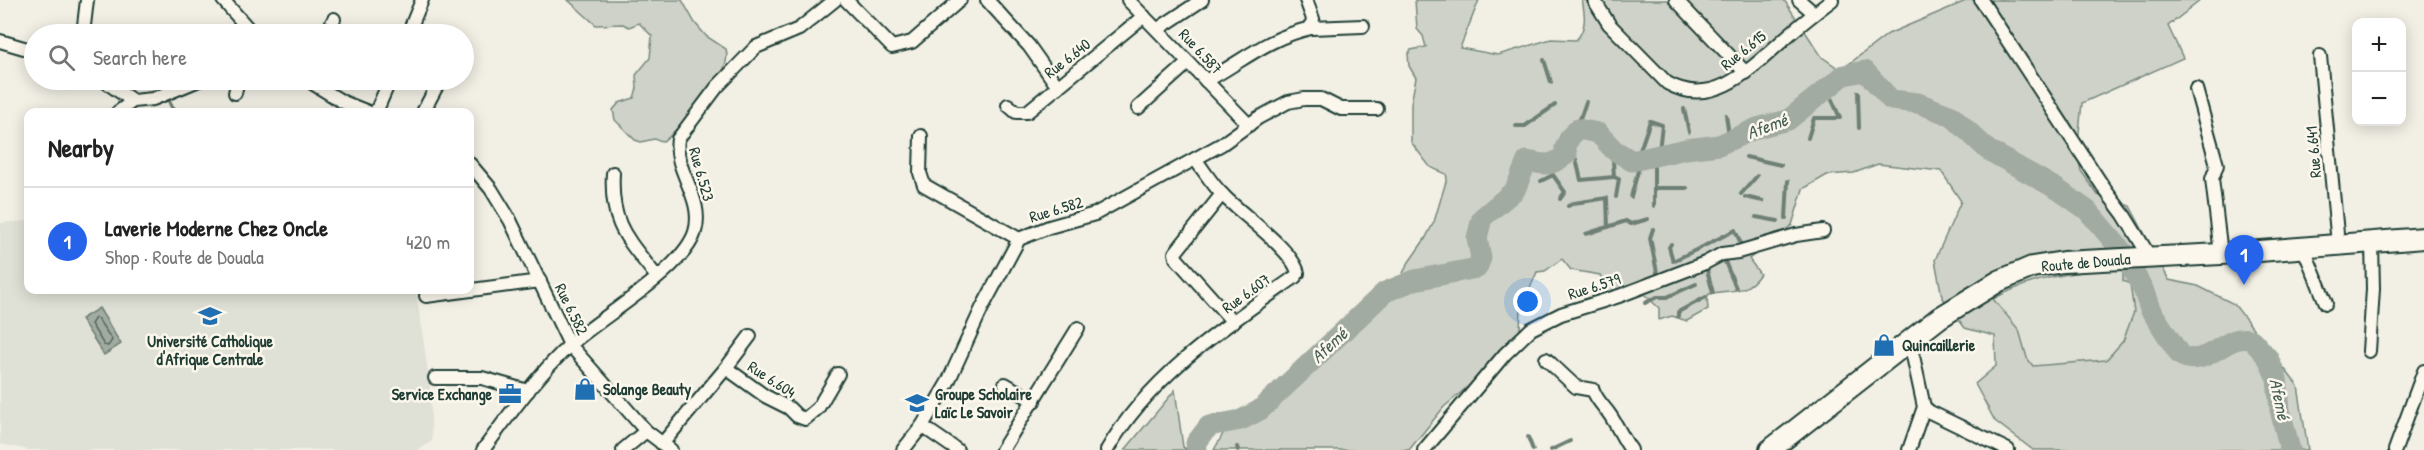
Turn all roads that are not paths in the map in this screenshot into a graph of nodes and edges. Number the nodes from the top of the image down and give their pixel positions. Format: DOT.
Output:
graph roads {
  1 [pos="87,0"];
  2 [pos="224,0"];
  3 [pos="423,0"];
  4 [pos="835,0"];
  5 [pos="846,0"];
  6 [pos="960,0"];
  7 [pos="987,0"];
  8 [pos="1128,0"];
  9 [pos="1202,0"];
  10 [pos="1306,0"];
  11 [pos="1594,0"];
  12 [pos="1676,0"];
  13 [pos="1799,0"];
  14 [pos="1832,0"];
  15 [pos="1981,0"];
  16 [pos="1814,13"];
  17 [pos="1144,16"];
  18 [pos="334,20"];
  19 [pos="83,24"];
  20 [pos="244,24"];
  21 [pos="332,24"];
  22 [pos="412,24"];
  23 [pos="1363,26"];
  24 [pos="1311,28"];
  25 [pos="1158,29"];
  26 [pos="0,41"];
  27 [pos="24,48"];
  28 [pos="2320,56"];
  29 [pos="1188,63"];
  30 [pos="1746,73"];
  31 [pos="1206,81"];
  32 [pos="1058,87"];
  33 [pos="2196,89"];
  34 [pos="117,90"];
  35 [pos="175,90"];
  36 [pos="236,90"];
  37 [pos="323,90"];
  38 [pos="386,90"];
  39 [pos="435,90"];
  40 [pos="235,93"];
  41 [pos="133,101"];
  42 [pos="1008,105"];
  43 [pos="123,108"];
  44 [pos="358,108"];
  45 [pos="378,108"];
  46 [pos="425,108"];
  47 [pos="1138,108"];
  48 [pos="1377,109"];
  49 [pos="1249,125"];
  50 [pos="921,136"];
  51 [pos="1196,159"];
  52 [pos="474,169"];
  53 [pos="614,174"];
  54 [pos="1222,194"];
  55 [pos="1823,231"];
  56 [pos="1019,238"];
  57 [pos="2424,238"];
  58 [pos="2372,242"];
  59 [pos="2338,244"];
  60 [pos="2303,247"];
  61 [pos="2221,254"];
  62 [pos="2145,258"];
  63 [pos="657,277"];
  64 [pos="540,281"];
  65 [pos="474,290"];
  66 [pos="441,294"];
  67 [pos="426,296"];
  68 [pos="2326,303"];
  69 [pos="1233,322"];
  70 [pos="1078,328"];
  71 [pos="750,336"];
  72 [pos="1910,342"];
  73 [pos="570,345"];
  74 [pos="2369,351"];
  75 [pos="1546,360"];
  76 [pos="726,368"];
  77 [pos="2424,371"];
  78 [pos="838,374"];
  79 [pos="435,378"];
  80 [pos="1005,384"];
  81 [pos="528,392"];
  82 [pos="1034,401"];
  83 [pos="1924,407"];
  84 [pos="922,426"];
  85 [pos="646,431"];
  86 [pos="667,447"];
  87 [pos="483,450"];
  88 [pos="623,450"];
  89 [pos="903,450"];
  90 [pos="957,450"];
  91 [pos="1002,450"];
  92 [pos="1107,450"];
  93 [pos="1424,450"];
  94 [pos="1631,450"];
  95 [pos="1770,450"];
  96 [pos="1910,450"];
  97 [pos="2008,450"];
  98 [pos="2395,450"];
  1 -- 19 [label="street"];
  2 -- 20 [label="street"];
  3 -- 22 [label="street"];
  4 -- 63 [label="street, Rue 6.523"];
  5 -- 6 [label="street"];
  7 -- 32 [label="street"];
  8 -- 17 [label="street, Rue 6.587"];
  9 -- 25 [label="street"];
  10 -- 24 [label="street"];
  11 -- 30 [label="street, Rue 6.615"];
  12 -- 30 [label="street"];
  13 -- 16 [label="street"];
  14 -- 16 [label="street, Rue 6.615"];
  15 -- 62 [label="street"];
  16 -- 30 [label="street, Rue 6.615"];
  17 -- 25 [label="street, Rue 6.587"];
  17 -- 32 [label="street, Rue 6.640"];
  18 -- 21 [label="street"];
  23 -- 24 [label="street"];
  24 -- 31 [label="street"];
  25 -- 29 [label="street, Rue 6.587"];
  26 -- 27 [label="street"];
  28 -- 59 [label="street, Rue 6.641"];
  29 -- 31 [label="street, Rue 6.587"];
  29 -- 47 [label="street"];
  31 -- 49 [label="street, Rue 6.587"];
  32 -- 42 [label="street, Rue 6.640"];
  33 -- 61 [label="street"];
  34 -- 41 [label="street"];
  35 -- 41 [label="street"];
  36 -- 40 [label="street"];
  37 -- 44 [label="street"];
  38 -- 45 [label="street"];
  39 -- 46 [label="street"];
  41 -- 43 [label="street"];
  48 -- 49 [label="street, Rue 6.582"];
  49 -- 51 [label="street, Rue 6.582"];
  50 -- 56 [label="street"];
  51 -- 54 [label="street, Rue 6.607"];
  51 -- 56 [label="street, Rue 6.582"];
  52 -- 64 [label="street, Rue 6.582"];
  53 -- 63 [label="street"];
  54 -- 69 [label="street"];
  54 -- 69 [label="street, Rue 6.607"];
  55 -- 93 [label="street, Rue 6.579"];
  56 -- 84 [label="street, Rue 6.582"];
  57 -- 58 [label="highway, Route de Douala"];
  58 -- 59 [label="highway, Route de Douala"];
  58 -- 74 [label="street"];
  59 -- 60 [label="highway, Route de Douala"];
  60 -- 61 [label="highway, Route de Douala"];
  60 -- 68 [label="street"];
  61 -- 62 [label="highway, Route de Douala"];
  62 -- 72 [label="highway, Route de Douala"];
  63 -- 73 [label="street, Rue 6.523"];
  64 -- 65 [label="street"];
  64 -- 73 [label="street, Rue 6.582"];
  66 -- 67 [label="street"];
  69 -- 92 [label="street, Rue 6.607"];
  70 -- 82 [label="street"];
  71 -- 76 [label="street"];
  72 -- 83 [label="street"];
  72 -- 95 [label="highway, Route de Douala"];
  73 -- 81 [label="street, Rue 6.523"];
  73 -- 85 [label="street, Rue 6.582"];
  75 -- 94 [label="street"];
  76 -- 78 [label="street, Rue 6.604"];
  76 -- 86 [label="street, Rue 6.604"];
  77 -- 98 [label="street"];
  79 -- 81 [label="street"];
  80 -- 82 [label="street"];
  81 -- 87 [label="street, Rue 6.523"];
  82 -- 91 [label="street"];
  83 -- 96 [label="street"];
  83 -- 97 [label="street"];
  84 -- 89 [label="street, Rue 6.582"];
  84 -- 90 [label="street"];
  85 -- 86 [label="street, Rue 6.582"];
  85 -- 88 [label="street"];
}
